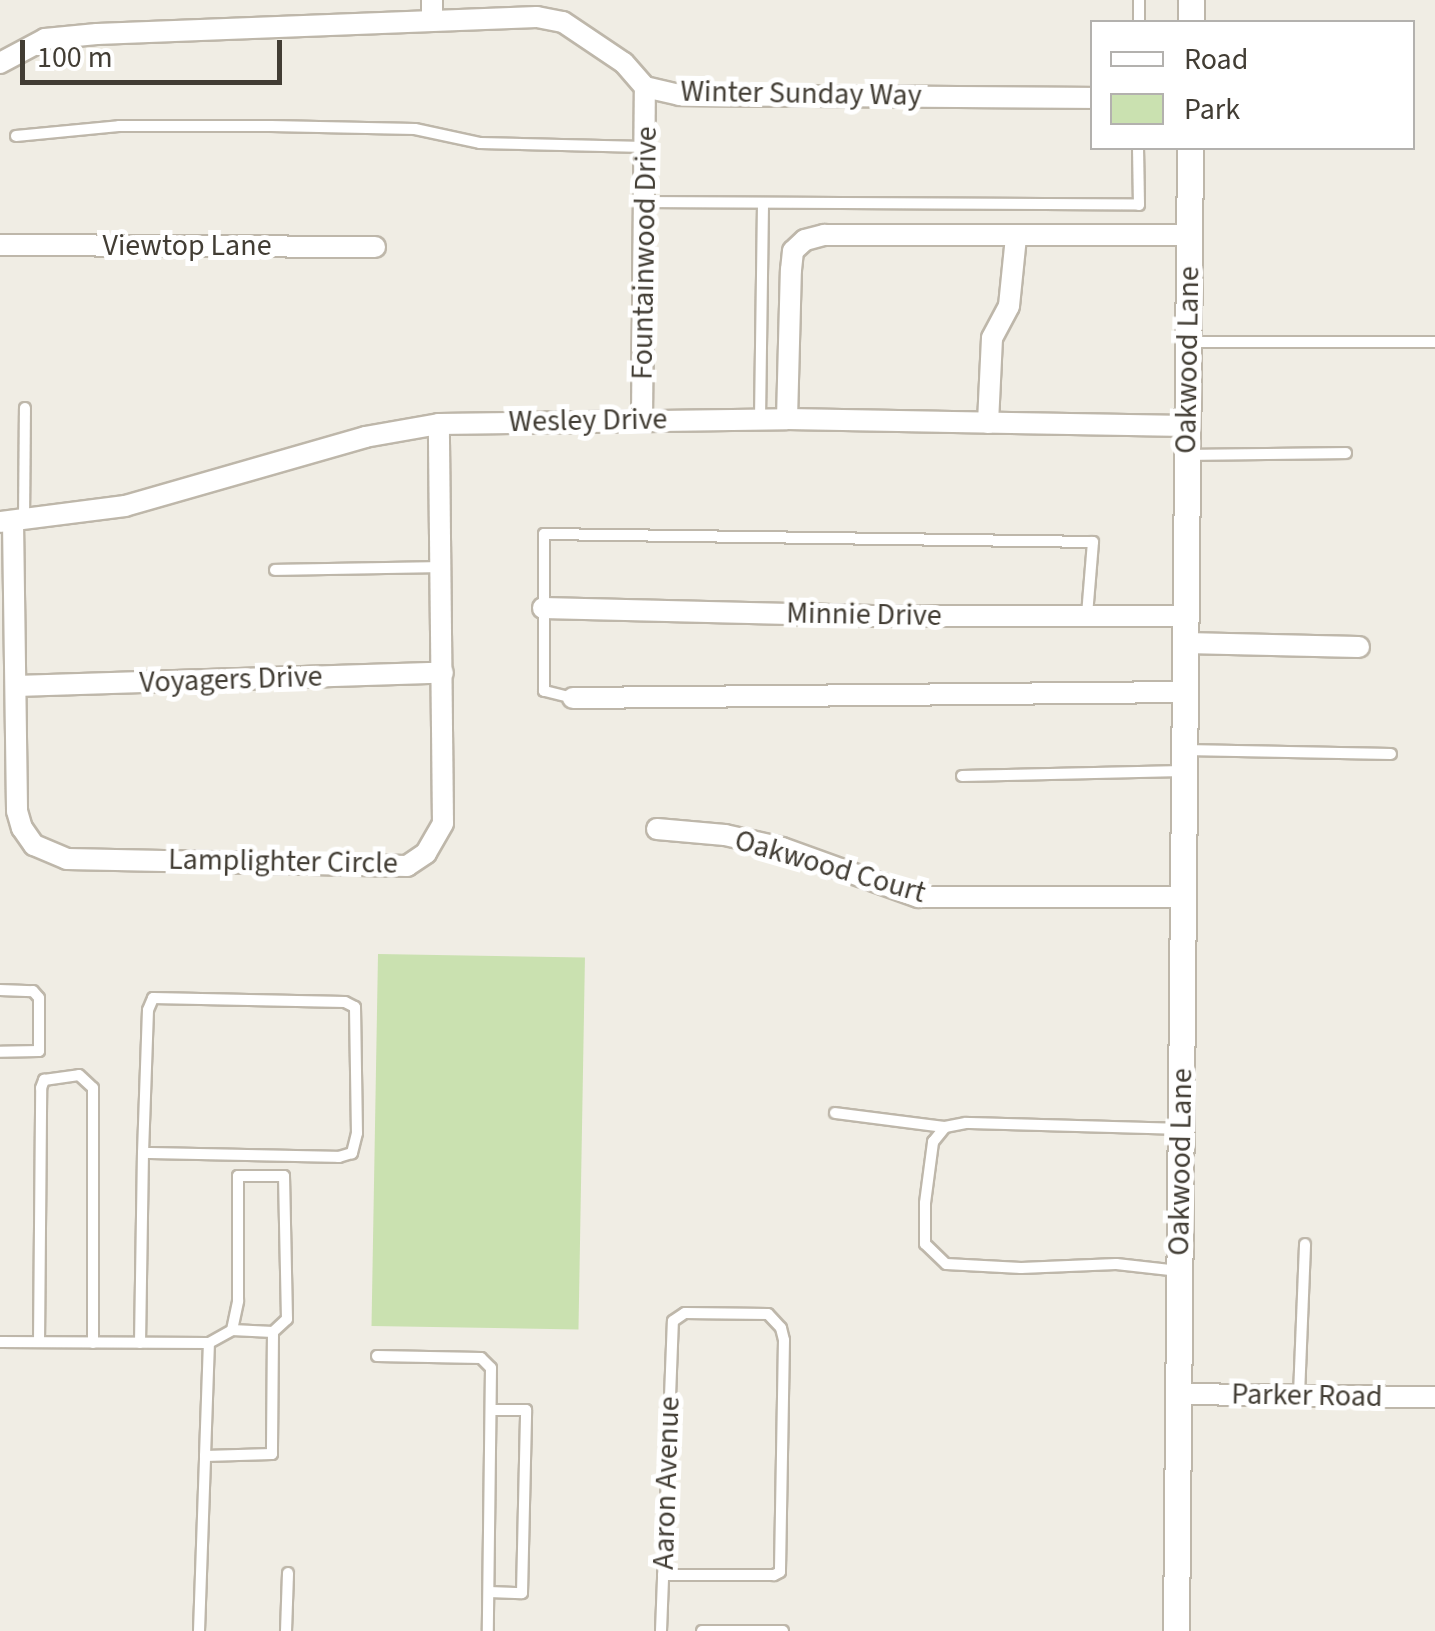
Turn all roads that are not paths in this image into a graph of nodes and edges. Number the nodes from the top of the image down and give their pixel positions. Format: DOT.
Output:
graph roads {
  1 [pos="534,9"];
  2 [pos="432,10"];
  3 [pos="0,63"];
  4 [pos="646,87"];
  5 [pos="1090,98"];
  6 [pos="16,136"];
  7 [pos="646,147"];
  8 [pos="1138,150"];
  9 [pos="1190,150"];
  10 [pos="645,202"];
  11 [pos="764,205"];
  12 [pos="1189,235"];
  13 [pos="1016,237"];
  14 [pos="0,245"];
  15 [pos="374,247"];
  16 [pos="1188,342"];
  17 [pos="1435,342"];
  18 [pos="25,408"];
  19 [pos="642,419"];
  20 [pos="760,419"];
  21 [pos="787,419"];
  22 [pos="438,424"];
  23 [pos="988,424"];
  24 [pos="1187,426"];
  25 [pos="1346,453"];
  26 [pos="1187,455"];
  27 [pos="12,522"];
  28 [pos="441,567"];
  29 [pos="276,570"];
  30 [pos="544,608"];
  31 [pos="1087,616"];
  32 [pos="1186,616"];
  33 [pos="1185,643"];
  34 [pos="1359,647"];
  35 [pos="443,673"];
  36 [pos="18,686"];
  37 [pos="1185,692"];
  38 [pos="573,698"];
  39 [pos="1391,754"];
  40 [pos="1184,760"];
  41 [pos="962,776"];
  42 [pos="657,829"];
  43 [pos="1183,897"];
  44 [pos="0,990"];
  45 [pos="0,1052"];
  46 [pos="835,1113"];
  47 [pos="945,1128"];
  48 [pos="1181,1129"];
  49 [pos="143,1153"];
  50 [pos="1305,1244"];
  51 [pos="1180,1271"];
  52 [pos="232,1330"];
  53 [pos="273,1332"];
  54 [pos="0,1342"];
  55 [pos="40,1342"];
  56 [pos="92,1343"];
  57 [pos="140,1343"];
  58 [pos="209,1343"];
  59 [pos="377,1356"];
  60 [pos="1178,1394"];
  61 [pos="1299,1396"];
  62 [pos="1435,1397"];
  63 [pos="491,1410"];
  64 [pos="205,1456"];
  65 [pos="288,1574"];
  66 [pos="663,1575"];
  67 [pos="489,1592"];
  68 [pos="199,1631"];
  69 [pos="286,1631"];
  70 [pos="488,1631"];
  71 [pos="661,1631"];
  72 [pos="702,1631"];
  73 [pos="784,1631"];
  74 [pos="1176,1631"];
  1 -- 2 [label="street, Winter Sunday Way"];
  1 -- 4 [label="street, Winter Sunday Way"];
  2 -- 3 [label="street, Winter Sunday Way"];
  4 -- 5 [label="street, Winter Sunday Way"];
  4 -- 7 [label="street, Fountainwood Drive"];
  6 -- 7 [label="lane"];
  7 -- 10 [label="street, Fountainwood Drive"];
  8 -- 11 [label="lane"];
  9 -- 12 [label="street, Oakwood Lane"];
  10 -- 11 [label="lane"];
  10 -- 19 [label="street, Fountainwood Drive"];
  11 -- 20 [label="lane"];
  12 -- 13 [label="street"];
  12 -- 16 [label="street, Oakwood Lane"];
  13 -- 21 [label="street"];
  13 -- 23 [label="street"];
  14 -- 15 [label="street, Viewtop Lane"];
  16 -- 17 [label="lane"];
  16 -- 24 [label="street, Oakwood Lane"];
  18 -- 27 [label="lane"];
  19 -- 20 [label="street, Wesley Drive"];
  19 -- 22 [label="street, Wesley Drive"];
  20 -- 21 [label="street, Wesley Drive"];
  21 -- 23 [label="street, Wesley Drive"];
  22 -- 27 [label="street, Wesley Drive"];
  22 -- 28 [label="street, Lamplighter Circle"];
  23 -- 24 [label="street, Wesley Drive"];
  24 -- 26 [label="street, Oakwood Lane"];
  25 -- 26 [label="lane"];
  26 -- 32 [label="street, Oakwood Lane"];
  27 -- 36 [label="street, Lamplighter Circle"];
  28 -- 29 [label="lane"];
  28 -- 35 [label="street, Lamplighter Circle"];
  30 -- 31 [label="street, Minnie Drive"];
  30 -- 31 [label="lane"];
  30 -- 38 [label="lane"];
  31 -- 32 [label="street, Minnie Drive"];
  32 -- 33 [label="street, Oakwood Lane"];
  33 -- 34 [label="street"];
  33 -- 37 [label="street, Oakwood Lane"];
  35 -- 36 [label="street, Voyagers Drive"];
  35 -- 36 [label="street, Lamplighter Circle"];
  37 -- 38 [label="street"];
  37 -- 40 [label="street, Oakwood Lane"];
  39 -- 40 [label="lane"];
  40 -- 41 [label="lane"];
  40 -- 43 [label="street, Oakwood Lane"];
  42 -- 43 [label="street, Oakwood Court"];
  43 -- 48 [label="street, Oakwood Lane"];
  44 -- 45 [label="lane"];
  46 -- 47 [label="lane"];
  47 -- 48 [label="lane"];
  47 -- 51 [label="lane"];
  48 -- 51 [label="street, Oakwood Lane"];
  49 -- 49 [label="lane"];
  49 -- 57 [label="lane"];
  50 -- 61 [label="lane"];
  51 -- 60 [label="street, Oakwood Lane"];
  52 -- 53 [label="lane"];
  52 -- 53 [label="lane"];
  52 -- 58 [label="lane"];
  53 -- 64 [label="lane"];
  54 -- 55 [label="lane"];
  55 -- 56 [label="lane"];
  55 -- 56 [label="lane"];
  56 -- 57 [label="lane"];
  57 -- 58 [label="lane"];
  58 -- 64 [label="lane"];
  59 -- 63 [label="lane"];
  60 -- 61 [label="street, Parker Road"];
  60 -- 74 [label="street, Oakwood Lane"];
  61 -- 62 [label="street, Parker Road"];
  63 -- 67 [label="lane"];
  63 -- 67 [label="lane"];
  64 -- 68 [label="lane"];
  65 -- 69 [label="lane"];
  66 -- 66 [label="lane, Aaron Avenue"];
  66 -- 71 [label="lane, Aaron Avenue"];
  67 -- 70 [label="lane"];
  72 -- 73 [label="lane"];
}
